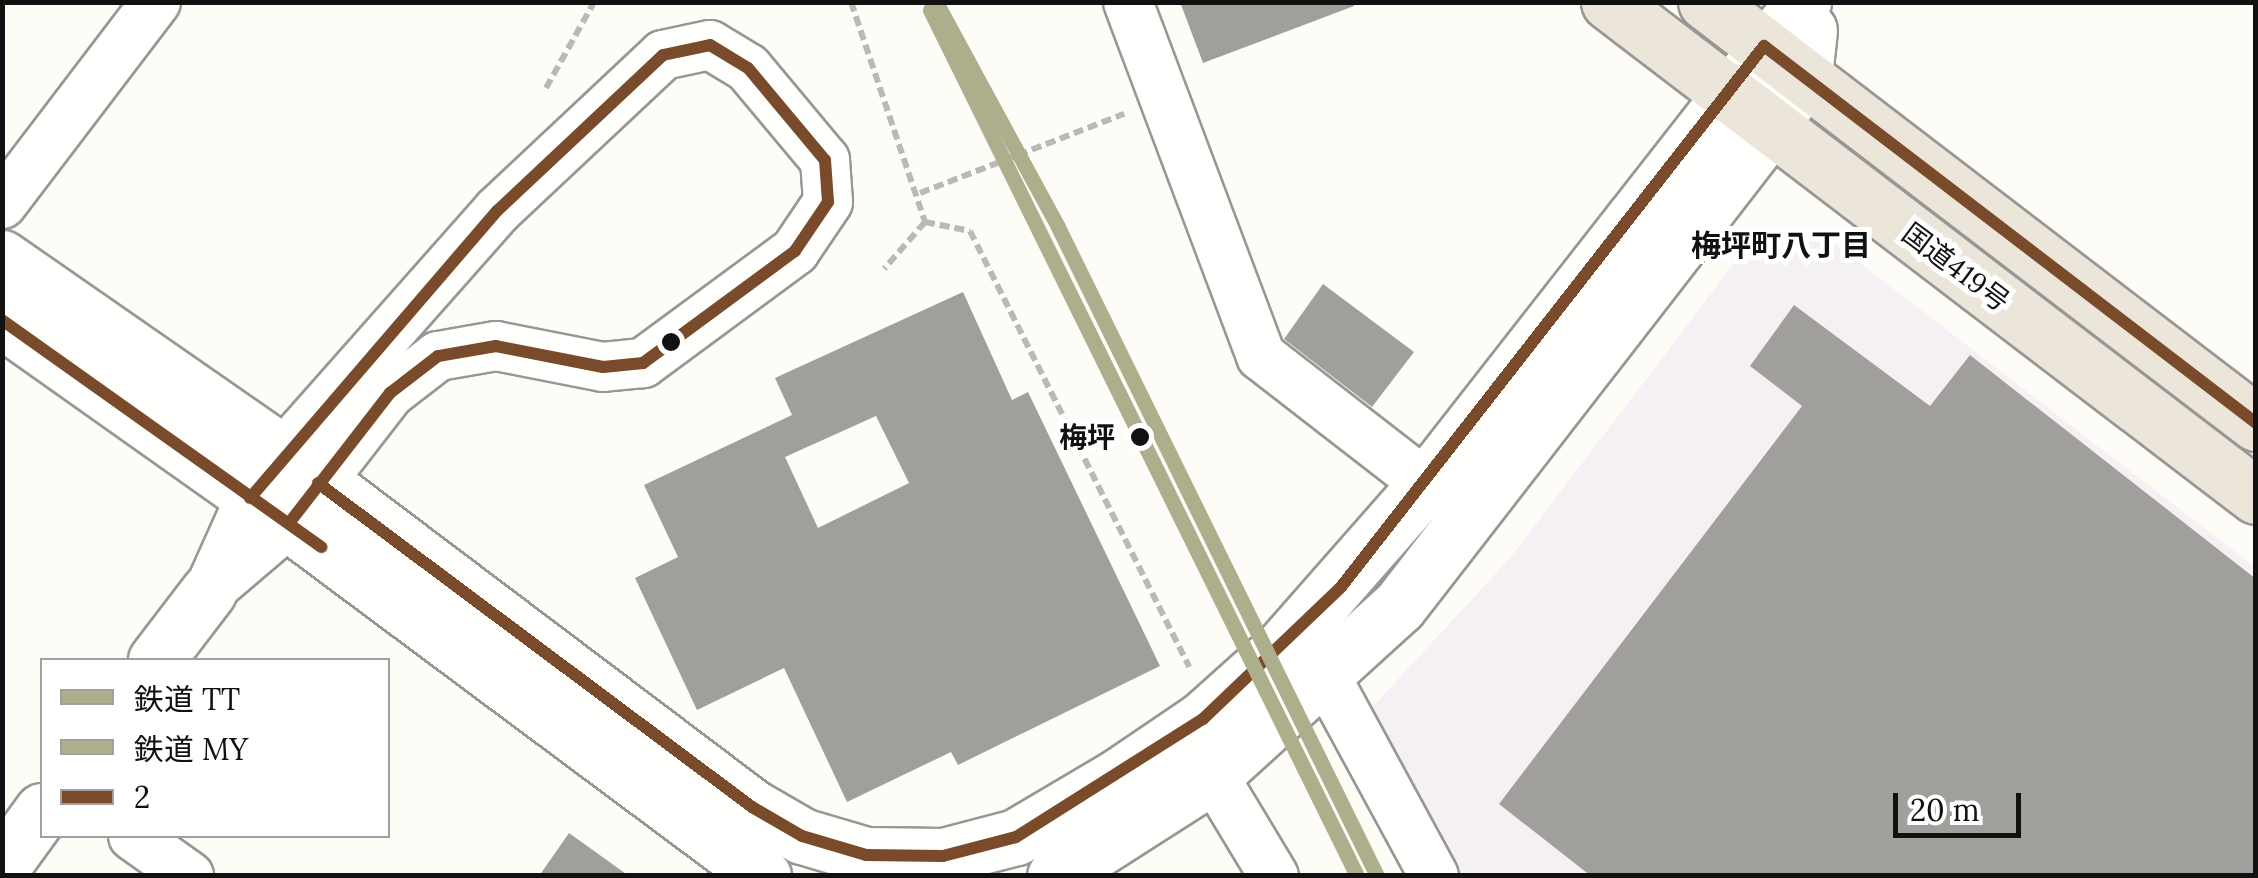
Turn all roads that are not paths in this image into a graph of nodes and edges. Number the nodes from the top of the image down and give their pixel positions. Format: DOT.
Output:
graph roads {
  1 [pos="156,2"];
  2 [pos="1128,2"];
  3 [pos="1609,2"];
  4 [pos="1706,2"];
  5 [pos="1804,2"];
  6 [pos="1811,2"];
  7 [pos="1784,61"];
  8 [pos="1728,93"];
  9 [pos="1770,126"];
  10 [pos="2,204"];
  11 [pos="2,258"];
  12 [pos="2,320"];
  13 [pos="2256,422"];
  14 [pos="1426,484"];
  15 [pos="285,489"];
  16 [pos="2256,496"];
  17 [pos="208,592"];
  18 [pos="158,658"];
  19 [pos="1326,677"];
  20 [pos="1213,775"];
  21 [pos="40,814"];
  22 [pos="136,838"];
  23 [pos="2,866"];
  24 [pos="188,876"];
  25 [pos="763,876"];
  26 [pos="1055,876"];
  27 [pos="1274,876"];
  28 [pos="1434,876"];
  1 -- 10 [label="street"];
  2 -- 14 [label="street"];
  3 -- 8 [label="highway, 国道419号"];
  4 -- 7 [label="highway"];
  5 -- 7 [label="street"];
  6 -- 7 [label="street"];
  7 -- 8 [label="street"];
  7 -- 9 [label="street"];
  7 -- 13 [label="highway"];
  8 -- 9 [label="highway, 国道419号"];
  8 -- 14 [label="street"];
  9 -- 16 [label="highway, 国道419号"];
  9 -- 19 [label="street"];
  11 -- 15 [label="street"];
  12 -- 15 [label="street"];
  14 -- 15 [label="street"];
  15 -- 15 [label="street"];
  15 -- 17 [label="street"];
  15 -- 25 [label="street"];
  17 -- 18 [label="street"];
  19 -- 20 [label="street"];
  19 -- 28 [label="street"];
  20 -- 26 [label="street"];
  20 -- 27 [label="street"];
  21 -- 23 [label="street"];
  22 -- 24 [label="street"];
}
